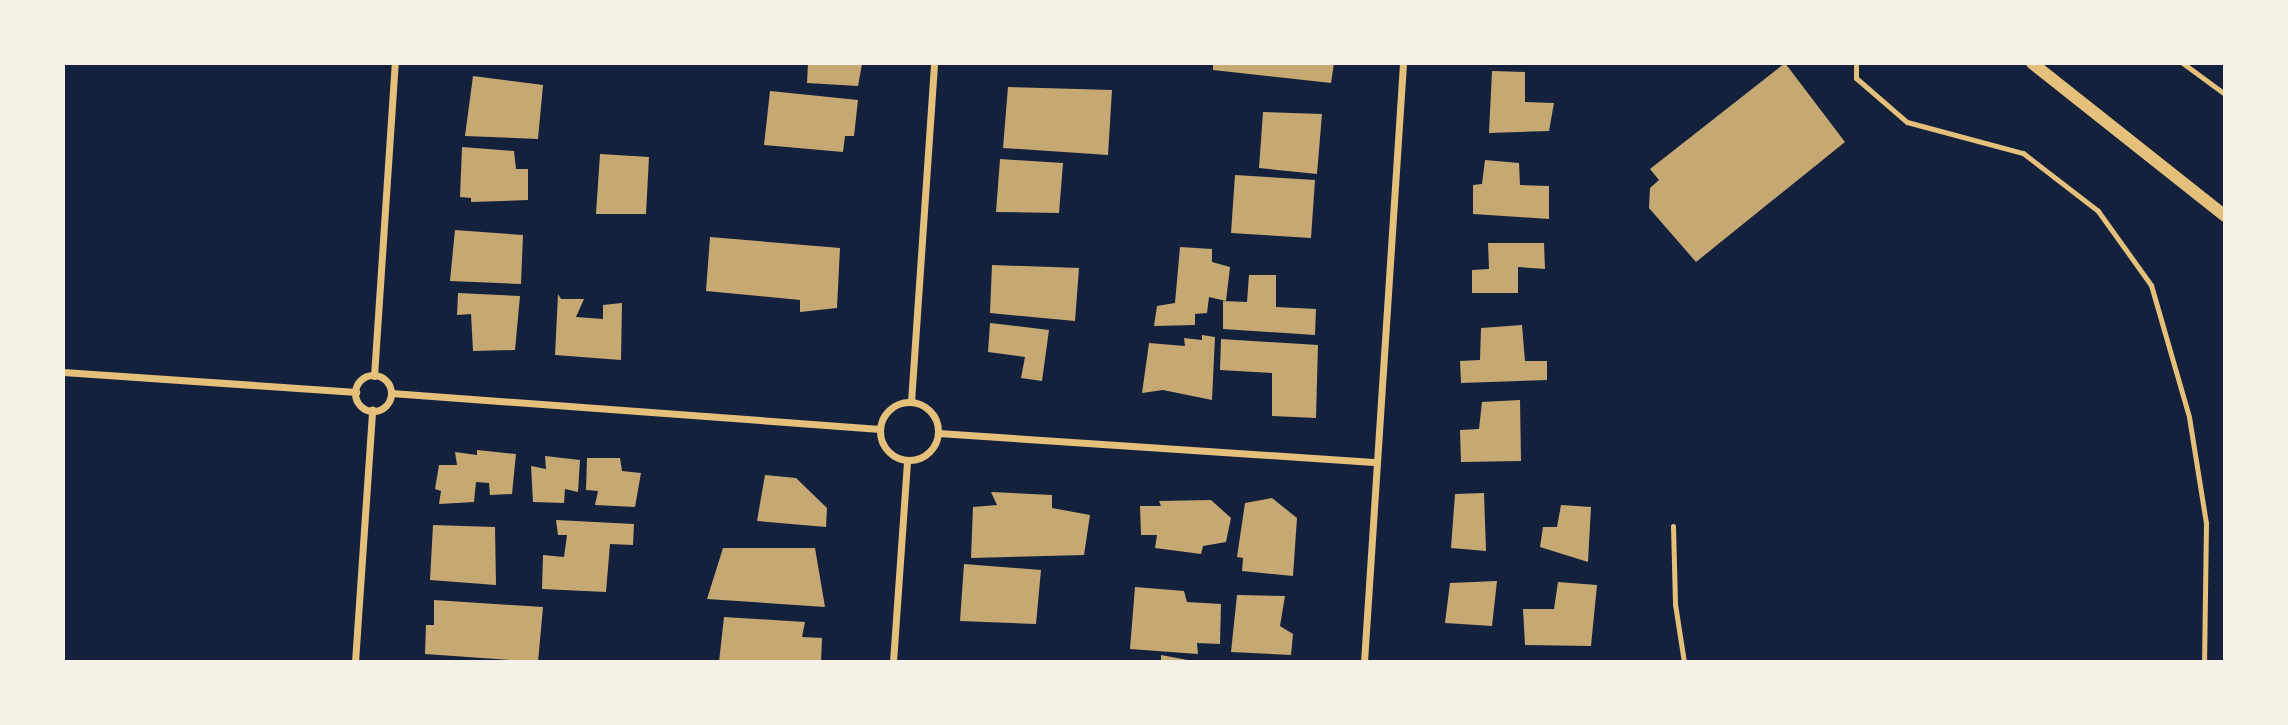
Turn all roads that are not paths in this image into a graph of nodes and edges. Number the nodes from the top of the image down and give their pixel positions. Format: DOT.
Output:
graph roads {
  1 [pos="395,63"];
  2 [pos="934,63"];
  3 [pos="1403,63"];
  4 [pos="1856,63"];
  5 [pos="2032,63"];
  6 [pos="2225,216"];
  7 [pos="63,372"];
  8 [pos="374,376"];
  9 [pos="356,392"];
  10 [pos="391,393"];
  11 [pos="911,402"];
  12 [pos="372,410"];
  13 [pos="880,429"];
  14 [pos="938,433"];
  15 [pos="907,460"];
  16 [pos="1377,462"];
  17 [pos="1673,526"];
  18 [pos="355,662"];
  19 [pos="893,662"];
  20 [pos="1364,662"];
  21 [pos="1684,662"];
  22 [pos="2204,662"];
  1 -- 8 [label="street"];
  2 -- 11 [label="street"];
  3 -- 16 [label="street"];
  4 -- 22 [label="lane"];
  5 -- 6 [label="street"];
  7 -- 9 [label="street"];
  8 -- 9 [label="street"];
  8 -- 10 [label="street"];
  9 -- 12 [label="street"];
  10 -- 12 [label="street"];
  10 -- 13 [label="street"];
  11 -- 13 [label="street"];
  11 -- 14 [label="street"];
  12 -- 18 [label="street"];
  13 -- 15 [label="street"];
  14 -- 15 [label="street"];
  14 -- 16 [label="street"];
  15 -- 19 [label="street"];
  16 -- 20 [label="street"];
  17 -- 21 [label="lane"];
}
